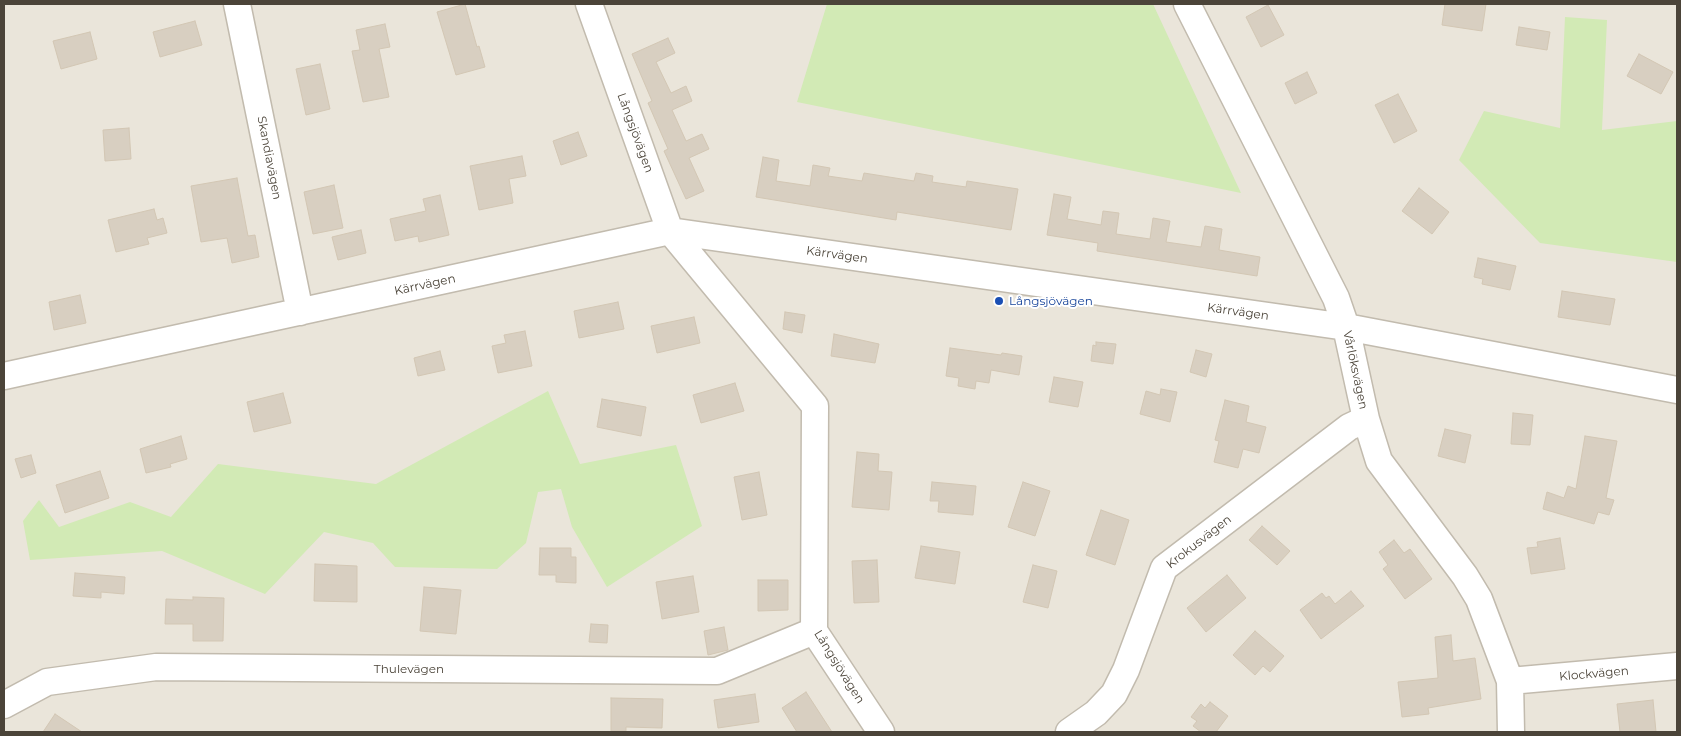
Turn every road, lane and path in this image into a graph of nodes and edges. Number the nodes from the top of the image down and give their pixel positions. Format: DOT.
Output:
graph roads {
  1 [pos="237,4"];
  2 [pos="589,4"];
  3 [pos="1187,4"];
  4 [pos="670,232"];
  5 [pos="300,312"];
  6 [pos="1346,327"];
  7 [pos="4,376"];
  8 [pos="1677,390"];
  9 [pos="1366,419"];
  10 [pos="814,631"];
  11 [pos="1677,666"];
  12 [pos="1510,681"];
  13 [pos="4,705"];
  14 [pos="881,732"];
  15 [pos="1069,732"];
  16 [pos="1511,732"];
  1 -- 5 [label="street, Skandiavägen"];
  2 -- 4 [label="street, Långsjövägen"];
  3 -- 6 [label="street, Vårlöksvägen"];
  4 -- 5 [label="street, Kärrvägen"];
  4 -- 6 [label="street, Kärrvägen"];
  4 -- 10 [label="street, Långsjövägen"];
  5 -- 7 [label="street, Kärrvägen"];
  6 -- 8 [label="street, Kärrvägen"];
  6 -- 9 [label="street, Vårlöksvägen"];
  9 -- 12 [label="street, Vårlöksvägen"];
  9 -- 15 [label="street, Krokusvägen"];
  10 -- 13 [label="street, Thulevägen"];
  10 -- 14 [label="street, Långsjövägen"];
  11 -- 12 [label="street, Klockvägen"];
  12 -- 16 [label="street, Vårlöksvägen"];
}
